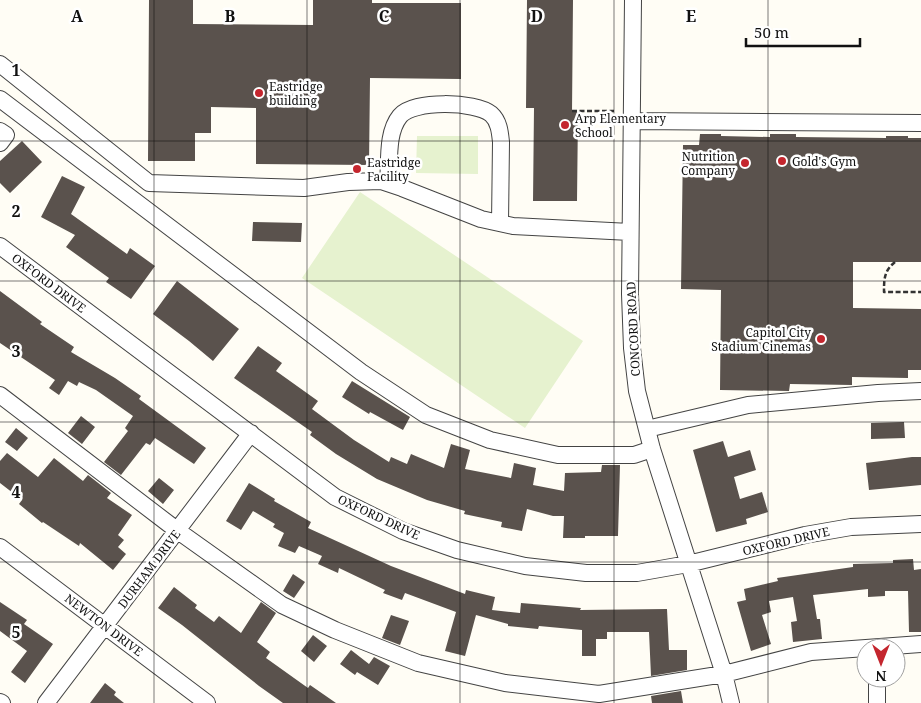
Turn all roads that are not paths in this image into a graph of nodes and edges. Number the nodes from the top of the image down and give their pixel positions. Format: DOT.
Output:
graph roads {
  1 [pos="633,0"];
  2 [pos="0,64"];
  3 [pos="0,99"];
  4 [pos="632,121"];
  5 [pos="921,123"];
  6 [pos="0,131"];
  7 [pos="0,143"];
  8 [pos="388,183"];
  9 [pos="500,223"];
  10 [pos="630,232"];
  11 [pos="0,246"];
  12 [pos="921,391"];
  13 [pos="0,395"];
  14 [pos="646,430"];
  15 [pos="251,433"];
  16 [pos="652,450"];
  17 [pos="921,524"];
  18 [pos="178,531"];
  19 [pos="0,547"];
  20 [pos="688,564"];
  21 [pos="106,627"];
  22 [pos="921,644"];
  23 [pos="906,645"];
  24 [pos="856,649"];
  25 [pos="724,674"];
  26 [pos="877,688"];
  27 [pos="599,698"];
  28 [pos="46,703"];
  29 [pos="207,703"];
  30 [pos="731,703"];
  31 [pos="877,703"];
  1 -- 4 [label="street, CONCORD ROAD"];
  2 -- 8 [label="street"];
  3 -- 16 [label="street"];
  4 -- 5 [label="street"];
  4 -- 10 [label="street, CONCORD ROAD"];
  6 -- 7 [label="street"];
  8 -- 9 [label="street"];
  8 -- 9 [label="street"];
  9 -- 10 [label="street"];
  10 -- 14 [label="street, CONCORD ROAD"];
  11 -- 15 [label="street, OXFORD DRIVE"];
  12 -- 14 [label="street"];
  13 -- 18 [label="street"];
  14 -- 16 [label="street, CONCORD ROAD"];
  15 -- 18 [label="street, DURHAM DRIVE"];
  15 -- 20 [label="street, OXFORD DRIVE"];
  16 -- 20 [label="street, CONCORD ROAD"];
  17 -- 20 [label="street, OXFORD DRIVE"];
  18 -- 21 [label="street, DURHAM DRIVE"];
  18 -- 27 [label="street"];
  19 -- 21 [label="street, NEWTON DRIVE"];
  20 -- 25 [label="street, CONCORD ROAD"];
  21 -- 28 [label="street, DURHAM DRIVE"];
  21 -- 29 [label="street, NEWTON DRIVE"];
  22 -- 23 [label="street"];
  24 -- 25 [label="street"];
  25 -- 27 [label="street"];
  25 -- 30 [label="street, CONCORD ROAD"];
  26 -- 31 [label="street"];
}
